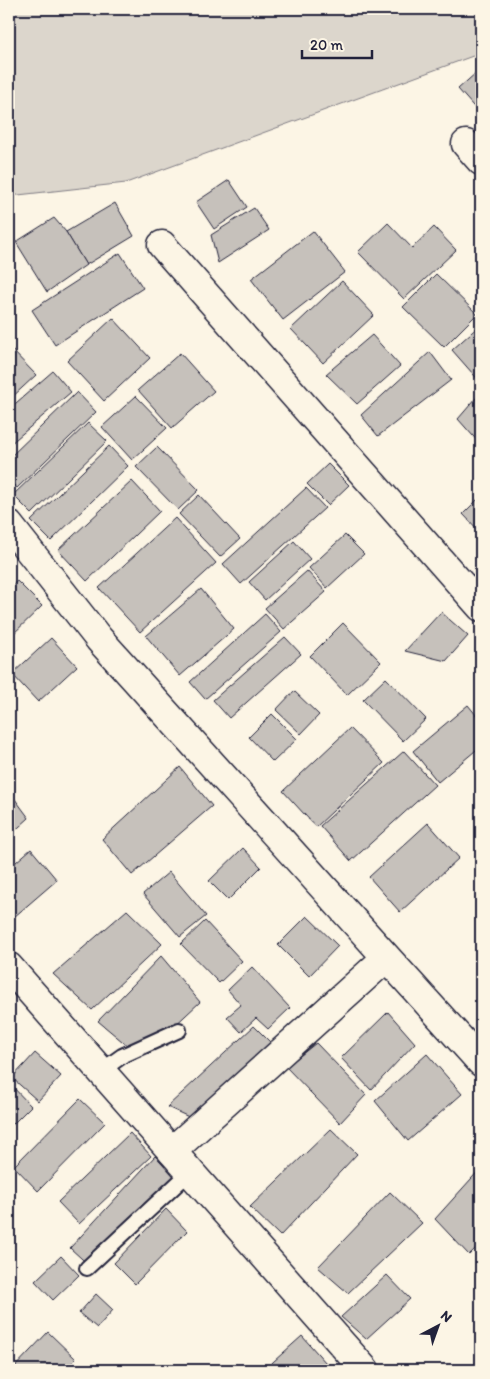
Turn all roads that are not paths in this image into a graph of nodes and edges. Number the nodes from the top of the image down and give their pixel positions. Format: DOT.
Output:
graph roads {
  1 [pos="162,244"];
  2 [pos="9,525"];
  3 [pos="481,607"];
  4 [pos="386,958"];
  5 [pos="9,967"];
  6 [pos="179,1030"];
  7 [pos="481,1062"];
  8 [pos="101,1071"];
  9 [pos="172,1151"];
  10 [pos="190,1172"];
  11 [pos="87,1268"];
  12 [pos="365,1370"];
  1 -- 3 [label="street"];
  2 -- 4 [label="street"];
  4 -- 7 [label="street"];
  4 -- 9 [label="street"];
  5 -- 8 [label="street"];
  6 -- 8 [label="lane"];
  8 -- 9 [label="street"];
  9 -- 10 [label="street"];
  10 -- 11 [label="lane"];
  10 -- 12 [label="street"];
}
